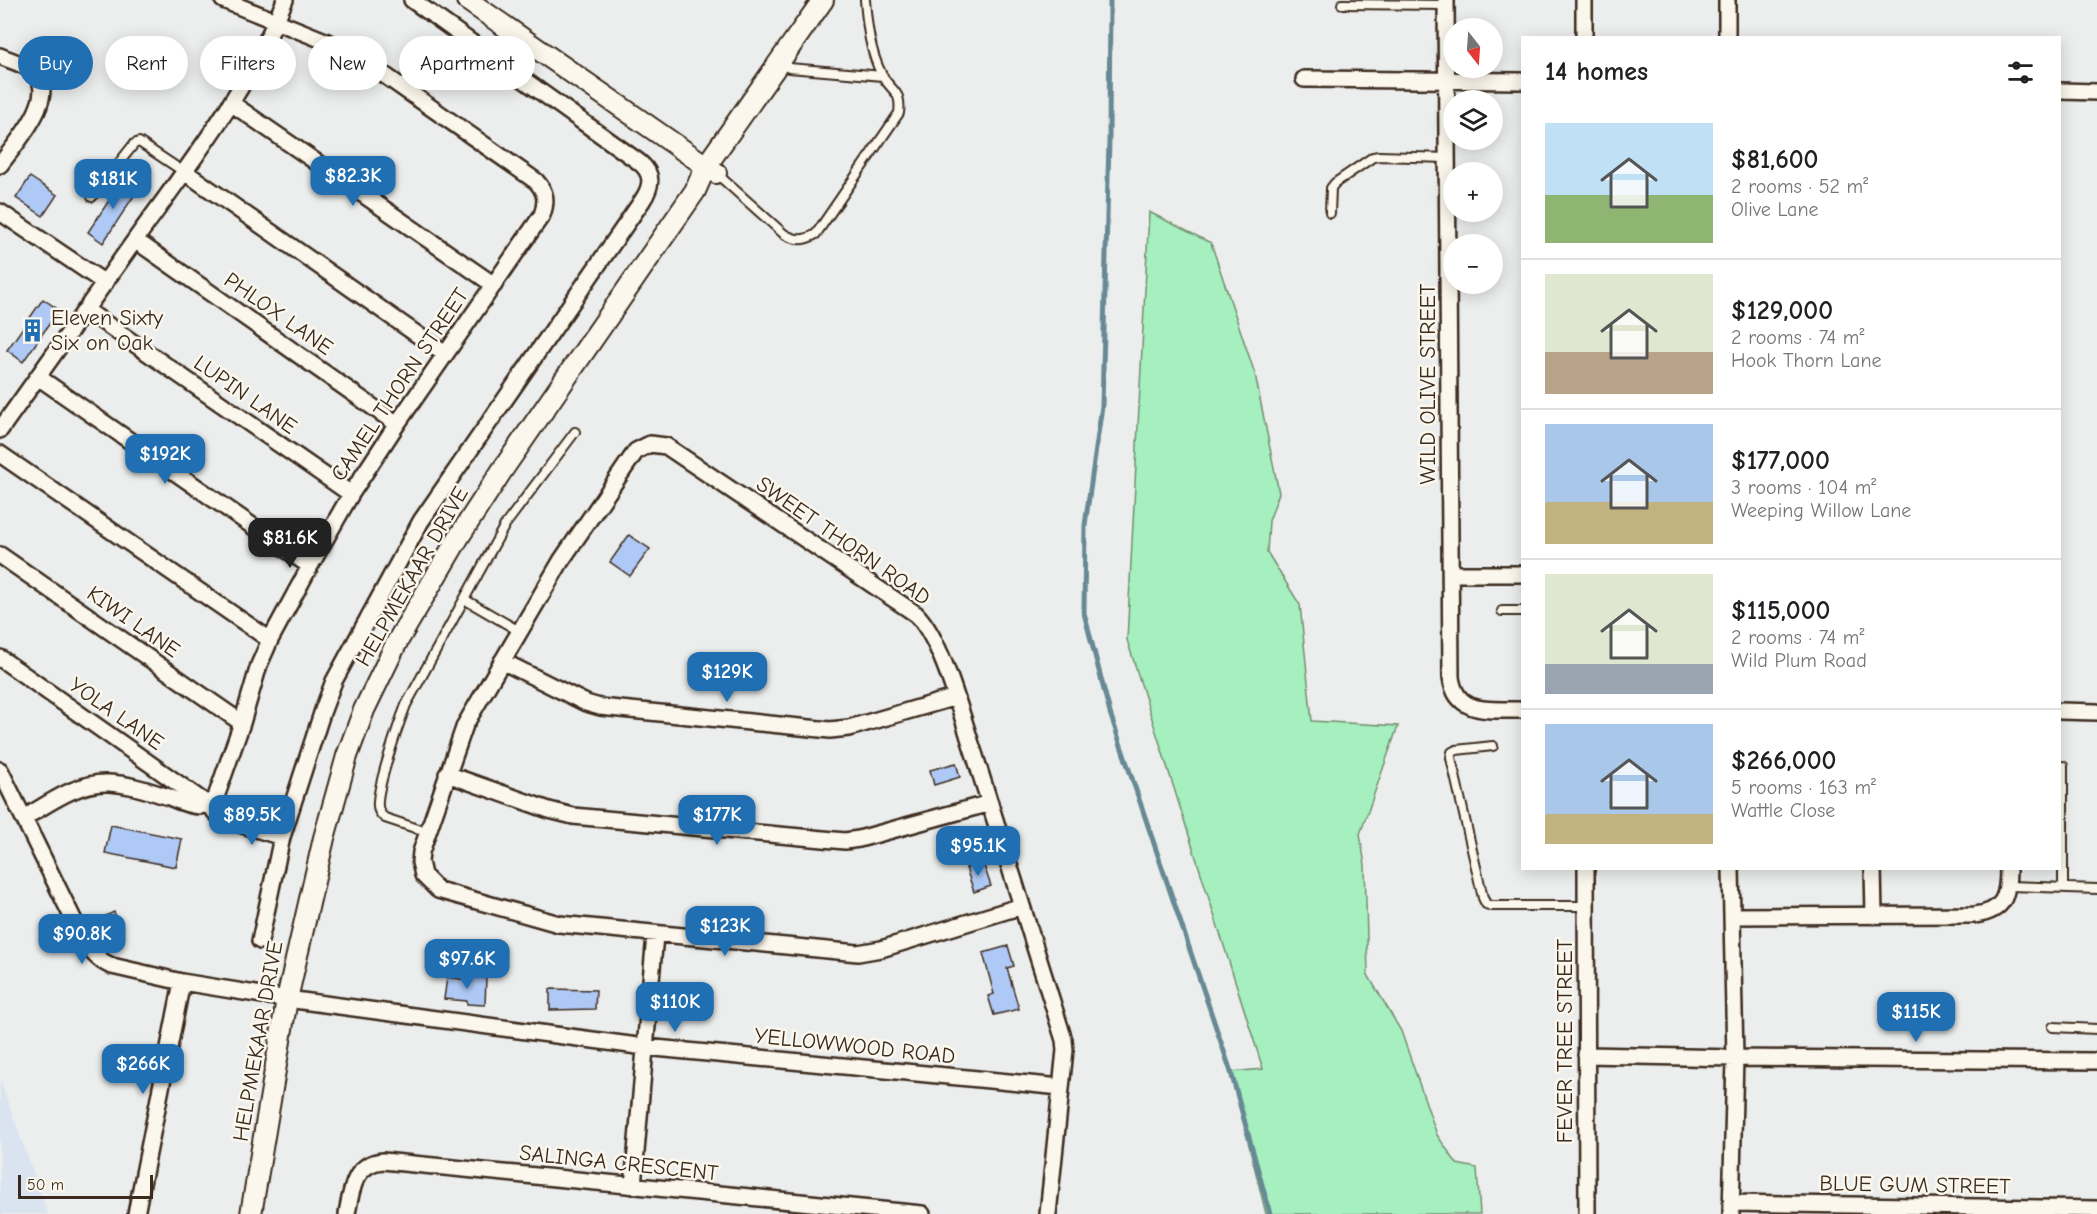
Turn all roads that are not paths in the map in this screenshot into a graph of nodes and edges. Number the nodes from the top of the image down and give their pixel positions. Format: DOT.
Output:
graph roads {
  1 [pos="223,0"];
  2 [pos="285,0"];
  3 [pos="412,0"];
  4 [pos="467,0"];
  5 [pos="823,0"];
  6 [pos="837,0"];
  7 [pos="865,0"];
  8 [pos="1584,0"];
  9 [pos="1727,0"];
  10 [pos="1446,3"];
  11 [pos="1342,4"];
  12 [pos="276,22"];
  13 [pos="1584,36"];
  14 [pos="1727,36"];
  15 [pos="0,56"];
  16 [pos="789,68"];
  17 [pos="883,76"];
  18 [pos="1304,79"];
  19 [pos="1447,80"];
  20 [pos="1521,81"];
  21 [pos="2061,91"];
  22 [pos="2097,92"];
  23 [pos="231,102"];
  24 [pos="1448,158"];
  25 [pos="0,165"];
  26 [pos="711,169"];
  27 [pos="185,172"];
  28 [pos="92,197"];
  29 [pos="0,212"];
  30 [pos="1330,213"];
  31 [pos="135,240"];
  32 [pos="105,283"];
  33 [pos="494,285"];
  34 [pos="86,310"];
  35 [pos="445,354"];
  36 [pos="38,377"];
  37 [pos="397,424"];
  38 [pos="0,430"];
  39 [pos="575,432"];
  40 [pos="0,454"];
  41 [pos="351,494"];
  42 [pos="0,555"];
  43 [pos="310,566"];
  44 [pos="1450,574"];
  45 [pos="1521,574"];
  46 [pos="464,599"];
  47 [pos="1502,611"];
  48 [pos="1521,611"];
  49 [pos="519,631"];
  50 [pos="270,640"];
  51 [pos="0,658"];
  52 [pos="502,661"];
  53 [pos="956,697"];
  54 [pos="1521,710"];
  55 [pos="2061,711"];
  56 [pos="2097,711"];
  57 [pos="242,723"];
  58 [pos="1493,746"];
  59 [pos="2063,766"];
  60 [pos="0,770"];
  61 [pos="447,774"];
  62 [pos="990,803"];
  63 [pos="207,804"];
  64 [pos="24,818"];
  65 [pos="427,832"];
  66 [pos="282,837"];
  67 [pos="1586,870"];
  68 [pos="1731,870"];
  69 [pos="1873,870"];
  70 [pos="2008,870"];
  71 [pos="2008,886"];
  72 [pos="2063,888"];
  73 [pos="2097,889"];
  74 [pos="1022,906"];
  75 [pos="1586,906"];
  76 [pos="1874,915"];
  77 [pos="1731,916"];
  78 [pos="655,935"];
  79 [pos="260,941"];
  80 [pos="182,982"];
  81 [pos="287,999"];
  82 [pos="2054,1027"];
  83 [pos="2097,1029"];
  84 [pos="645,1047"];
  85 [pos="1586,1055"];
  86 [pos="1735,1058"];
  87 [pos="2097,1061"];
  88 [pos="1061,1088"];
  89 [pos="633,1186"];
  90 [pos="1731,1209"];
  91 [pos="1875,1210"];
  92 [pos="2010,1211"];
  93 [pos="2094,1211"];
  94 [pos="136,1214"];
  95 [pos="251,1214"];
  96 [pos="347,1214"];
  97 [pos="922,1214"];
  98 [pos="1048,1214"];
  99 [pos="1587,1214"];
  1 -- 12 [label="street, CAMEL THORN STREET"];
  2 -- 12 [label="street"];
  3 -- 66 [label="street"];
  4 -- 26 [label="street"];
  5 -- 26 [label="street, HELPMEKAAR DRIVE"];
  6 -- 16 [label="street, HELPMEKAAR DRIVE"];
  7 -- 17 [label="lane"];
  8 -- 13 [label="street"];
  9 -- 14 [label="street"];
  10 -- 11 [label="lane"];
  10 -- 19 [label="street, WILD OLIVE STREET"];
  12 -- 23 [label="street"];
  12 -- 33 [label="street, CAMEL THORN STREET"];
  15 -- 25 [label="street"];
  16 -- 17 [label="lane"];
  16 -- 26 [label="street, HELPMEKAAR DRIVE"];
  17 -- 26 [label="lane"];
  18 -- 19 [label="street"];
  19 -- 20 [label="street"];
  19 -- 24 [label="street, WILD OLIVE STREET"];
  21 -- 22 [label="street"];
  23 -- 27 [label="street"];
  23 -- 33 [label="street"];
  24 -- 30 [label="lane"];
  24 -- 44 [label="street, WILD OLIVE STREET"];
  26 -- 81 [label="street, HELPMEKAAR DRIVE"];
  27 -- 28 [label="lane"];
  27 -- 31 [label="street"];
  27 -- 35 [label="street"];
  29 -- 32 [label="street"];
  31 -- 32 [label="street"];
  31 -- 37 [label="street, PHLOX LANE"];
  32 -- 34 [label="street"];
  33 -- 35 [label="street, CAMEL THORN STREET"];
  34 -- 36 [label="street"];
  34 -- 41 [label="street, LUPIN LANE"];
  35 -- 37 [label="street, CAMEL THORN STREET"];
  36 -- 38 [label="street"];
  36 -- 43 [label="street"];
  37 -- 41 [label="street, CAMEL THORN STREET"];
  39 -- 46 [label="lane"];
  40 -- 50 [label="street"];
  41 -- 43 [label="street, CAMEL THORN STREET"];
  42 -- 57 [label="street, KIWI LANE"];
  43 -- 50 [label="street, CAMEL THORN STREET"];
  44 -- 45 [label="street"];
  44 -- 54 [label="street, WILD OLIVE STREET"];
  46 -- 49 [label="lane"];
  46 -- 65 [label="lane"];
  47 -- 48 [label="lane"];
  49 -- 52 [label="street, SWEET THORN ROAD"];
  49 -- 53 [label="street, SWEET THORN ROAD"];
  50 -- 57 [label="street, CAMEL THORN STREET"];
  51 -- 63 [label="street, YOLA LANE"];
  52 -- 53 [label="street"];
  52 -- 61 [label="street, SWEET THORN ROAD"];
  53 -- 62 [label="street, SWEET THORN ROAD"];
  55 -- 56 [label="street"];
  57 -- 63 [label="street, CAMEL THORN STREET"];
  58 -- 75 [label="lane"];
  59 -- 72 [label="lane"];
  60 -- 64 [label="street, YELLOWWOOD ROAD"];
  61 -- 62 [label="street"];
  61 -- 65 [label="street, SWEET THORN ROAD"];
  62 -- 74 [label="street, SWEET THORN ROAD"];
  63 -- 64 [label="street"];
  63 -- 66 [label="street, YOLA LANE"];
  64 -- 80 [label="street, YELLOWWOOD ROAD"];
  65 -- 78 [label="street, SWEET THORN ROAD"];
  66 -- 79 [label="street"];
  67 -- 75 [label="street, FEVER TREE STREET"];
  68 -- 77 [label="street"];
  69 -- 76 [label="street"];
  70 -- 71 [label="street"];
  71 -- 72 [label="lane"];
  71 -- 76 [label="street"];
  72 -- 73 [label="lane"];
  74 -- 78 [label="street"];
  74 -- 88 [label="street, SWEET THORN ROAD"];
  75 -- 85 [label="street, FEVER TREE STREET"];
  76 -- 77 [label="street"];
  77 -- 86 [label="street"];
  78 -- 84 [label="street"];
  80 -- 81 [label="street, YELLOWWOOD ROAD"];
  80 -- 94 [label="street"];
  81 -- 84 [label="street, YELLOWWOOD ROAD"];
  81 -- 95 [label="street, HELPMEKAAR DRIVE"];
  82 -- 83 [label="lane"];
  84 -- 88 [label="street, YELLOWWOOD ROAD"];
  84 -- 89 [label="street"];
  85 -- 86 [label="street"];
  85 -- 99 [label="street, FEVER TREE STREET"];
  86 -- 87 [label="street"];
  86 -- 90 [label="street"];
  88 -- 98 [label="street, SWEET THORN ROAD"];
  89 -- 96 [label="street, SALINGA CRESCENT"];
  89 -- 97 [label="street, SALINGA CRESCENT"];
  90 -- 91 [label="street, BLUE GUM STREET"];
  91 -- 92 [label="street, BLUE GUM STREET"];
  92 -- 93 [label="street, BLUE GUM STREET"];
}
